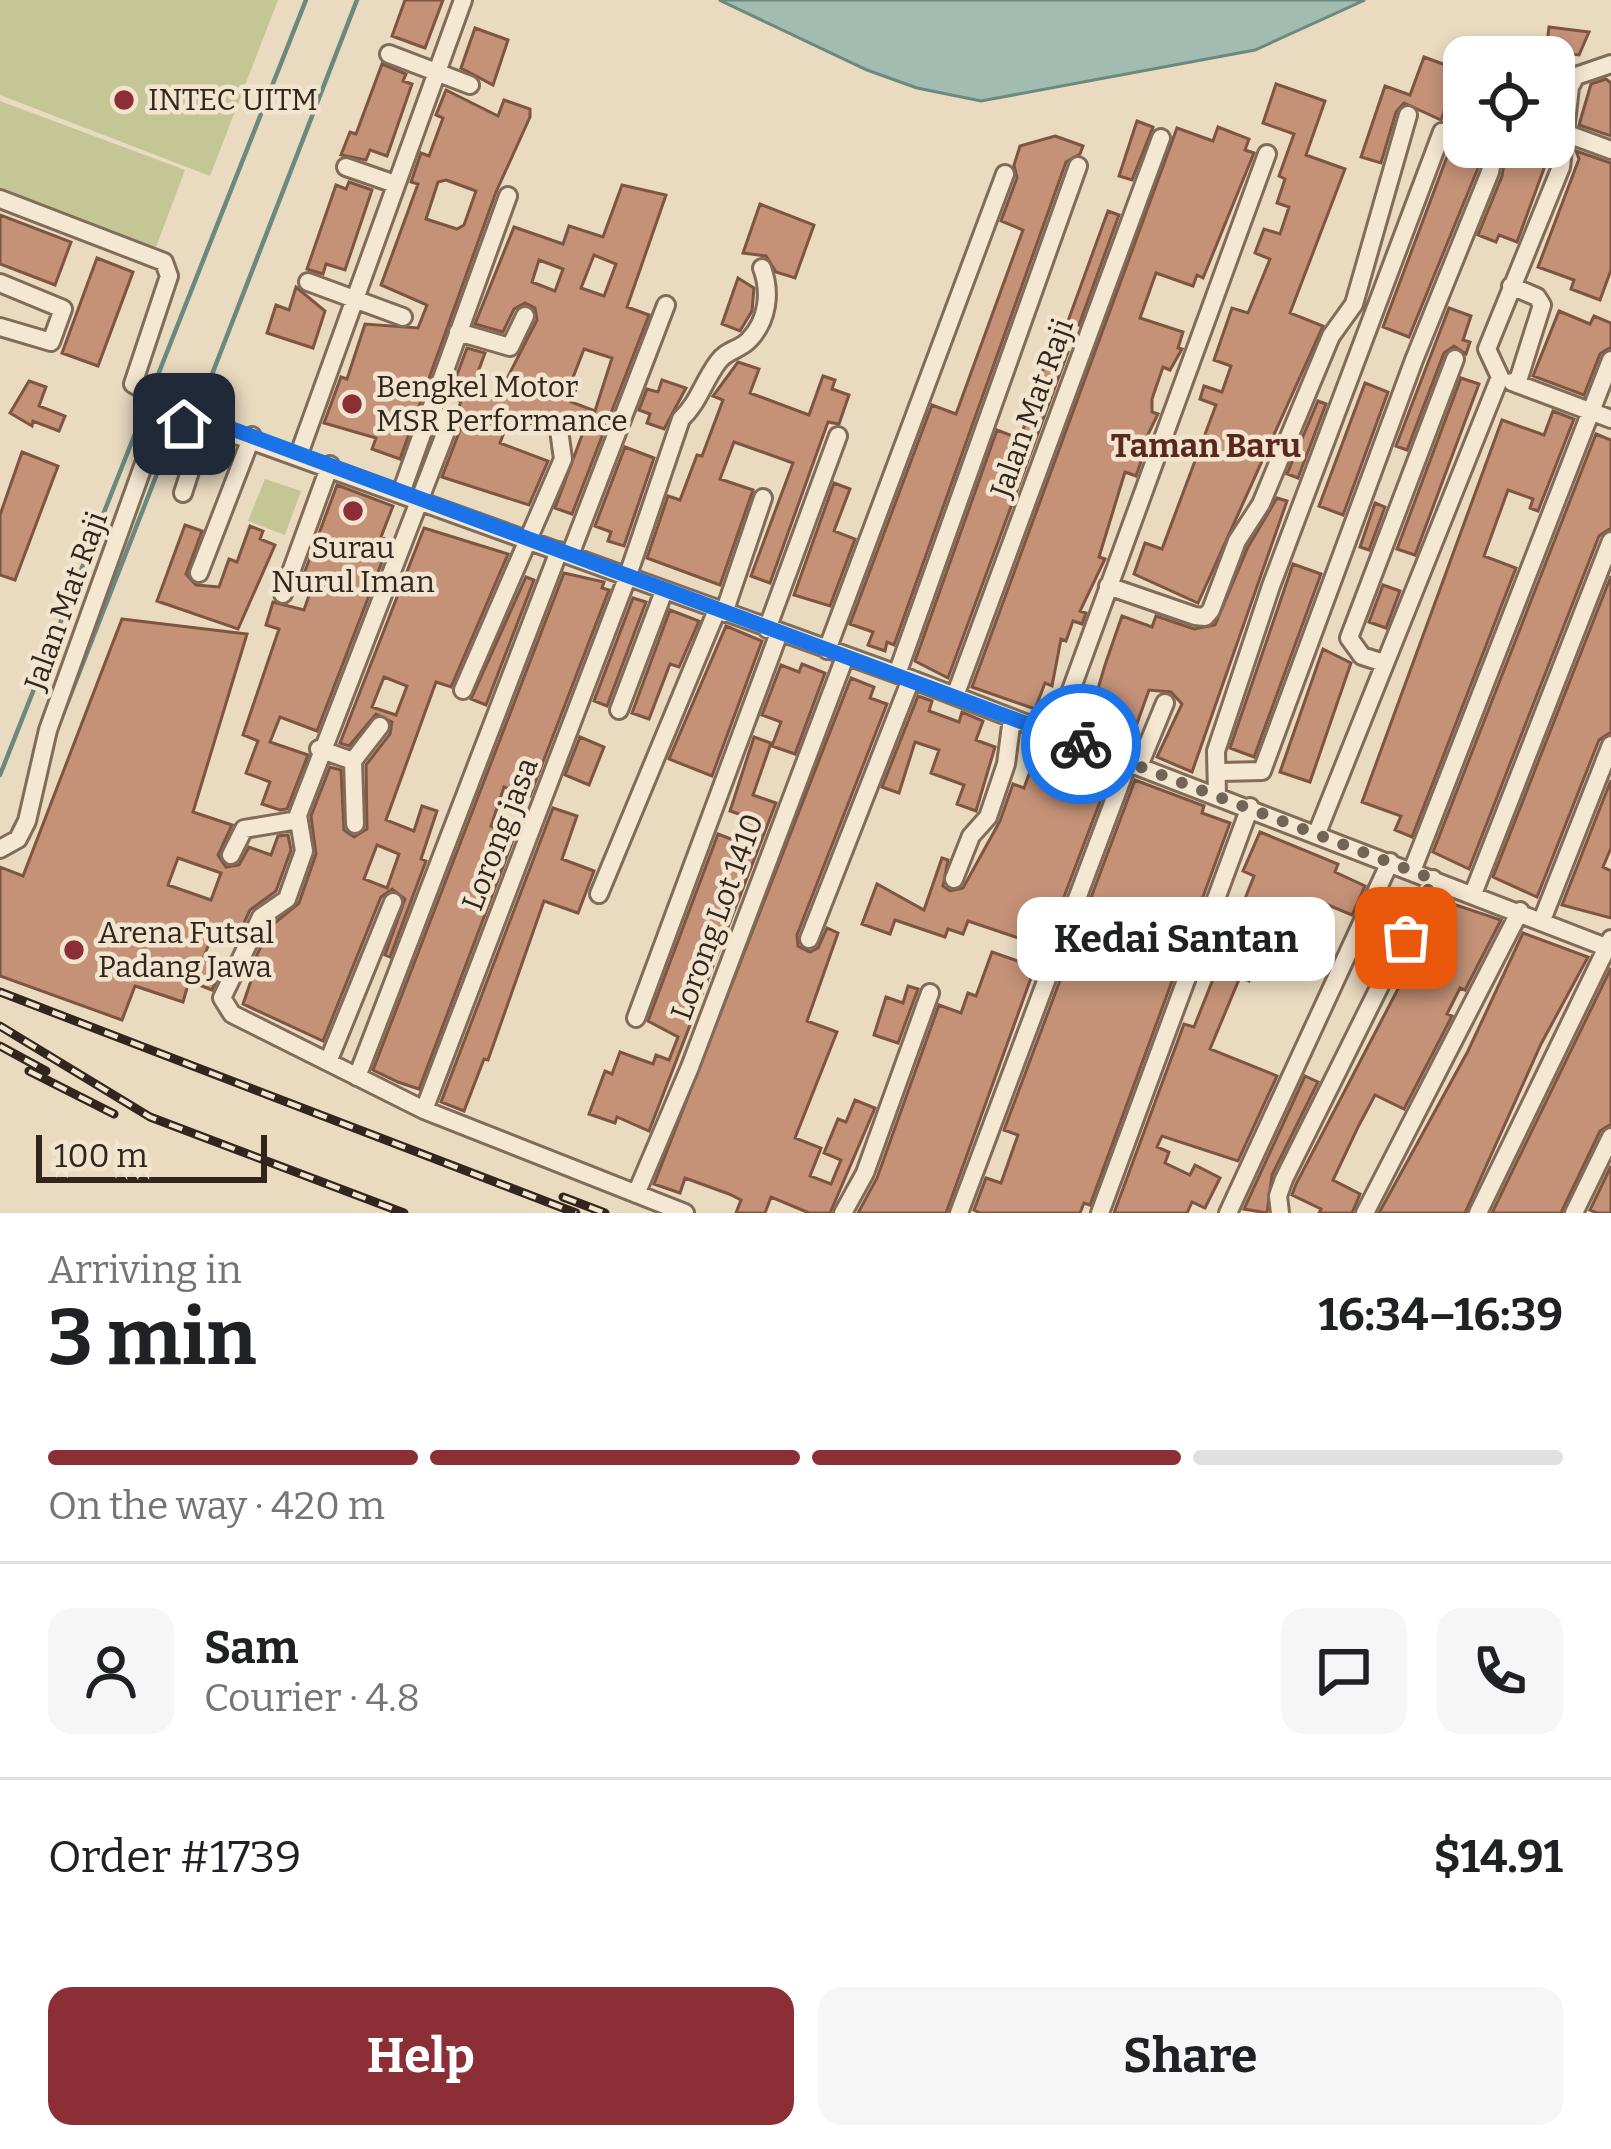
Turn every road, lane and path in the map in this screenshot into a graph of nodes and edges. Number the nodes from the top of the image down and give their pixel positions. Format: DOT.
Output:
graph roads {
  1 [pos="463,0"];
  2 [pos="389,54"];
  3 [pos="1611,64"];
  4 [pos="436,72"];
  5 [pos="1575,80"];
  6 [pos="470,85"];
  7 [pos="1408,115"];
  8 [pos="1443,132"];
  9 [pos="1575,137"];
  10 [pos="1160,138"];
  11 [pos="1611,150"];
  12 [pos="1267,154"];
  13 [pos="1078,166"];
  14 [pos="346,167"];
  15 [pos="1491,168"];
  16 [pos="1561,168"];
  17 [pos="1005,174"];
  18 [pos="395,184"];
  19 [pos="508,196"];
  20 [pos="0,199"];
  21 [pos="762,268"];
  22 [pos="308,282"];
  23 [pos="0,283"];
  24 [pos="1511,286"];
  25 [pos="354,299"];
  26 [pos="666,304"];
  27 [pos="525,316"];
  28 [pos="403,317"];
  29 [pos="0,327"];
  30 [pos="458,332"];
  31 [pos="1455,359"];
  32 [pos="1611,360"];
  33 [pos="1508,380"];
  34 [pos="1589,410"];
  35 [pos="1611,418"];
  36 [pos="203,422"];
  37 [pos="559,430"];
  38 [pos="251,436"];
  39 [pos="838,436"];
  40 [pos="298,454"];
  41 [pos="330,465"];
  42 [pos="184,493"];
  43 [pos="409,494"];
  44 [pos="763,498"];
  45 [pos="529,540"];
  46 [pos="1611,541"];
  47 [pos="564,553"];
  48 [pos="199,573"];
  49 [pos="627,578"];
  50 [pos="1108,586"];
  51 [pos="664,591"];
  52 [pos="283,593"];
  53 [pos="720,611"];
  54 [pos="773,631"];
  55 [pos="827,650"];
  56 [pos="845,657"];
  57 [pos="1384,663"];
  58 [pos="904,677"];
  59 [pos="463,690"];
  60 [pos="955,696"];
  61 [pos="1165,703"];
  62 [pos="619,710"];
  63 [pos="1012,718"];
  64 [pos="380,726"];
  65 [pos="1055,734"];
  66 [pos="1611,745"];
  67 [pos="319,749"];
  68 [pos="353,760"];
  69 [pos="1134,765"];
  70 [pos="1221,772"];
  71 [pos="1217,796"];
  72 [pos="1250,807"];
  73 [pos="298,820"];
  74 [pos="355,824"];
  75 [pos="1317,833"];
  76 [pos="0,849"];
  77 [pos="231,855"];
  78 [pos="1390,862"];
  79 [pos="1412,871"];
  80 [pos="954,879"];
  81 [pos="1433,879"];
  82 [pos="598,894"];
  83 [pos="1473,894"];
  84 [pos="393,902"];
  85 [pos="1520,911"];
  86 [pos="1543,920"];
  87 [pos="808,939"];
  88 [pos="1610,945"];
  89 [pos="930,993"];
  90 [pos="636,1018"];
  91 [pos="328,1062"];
  92 [pos="357,1077"];
  93 [pos="424,1110"];
  94 [pos="1611,1137"];
  95 [pos="636,1194"];
  96 [pos="963,1212"];
  97 [pos="685,1213"];
  98 [pos="843,1213"];
  99 [pos="1100,1213"];
  100 [pos="1228,1213"];
  101 [pos="1280,1213"];
  102 [pos="1365,1213"];
  103 [pos="1478,1213"];
  104 [pos="1574,1213"];
  1 -- 4 [label="street"];
  2 -- 4 [label="street"];
  3 -- 5 [label="street"];
  4 -- 6 [label="street"];
  4 -- 18 [label="street"];
  7 -- 50 [label="street"];
  8 -- 70 [label="street"];
  9 -- 11 [label="street"];
  10 -- 60 [label="street, Jalan Mat Raji"];
  12 -- 50 [label="street"];
  13 -- 58 [label="street"];
  14 -- 18 [label="street"];
  15 -- 70 [label="street"];
  16 -- 24 [label="street"];
  17 -- 55 [label="street"];
  18 -- 25 [label="street"];
  19 -- 30 [label="street"];
  20 -- 36 [label="street"];
  21 -- 49 [label="street, Lorong jasa"];
  22 -- 25 [label="street"];
  23 -- 29 [label="street"];
  24 -- 33 [label="street"];
  24 -- 33 [label="street"];
  25 -- 28 [label="street"];
  25 -- 40 [label="street"];
  26 -- 47 [label="street"];
  27 -- 30 [label="street"];
  30 -- 43 [label="street"];
  31 -- 57 [label="street"];
  32 -- 34 [label="street"];
  33 -- 34 [label="street"];
  33 -- 57 [label="street"];
  34 -- 35 [label="street"];
  34 -- 79 [label="street"];
  36 -- 38 [label="street"];
  36 -- 42 [label="street"];
  36 -- 76 [label="street, Jalan Mat Raji"];
  37 -- 45 [label="street"];
  38 -- 40 [label="street"];
  38 -- 48 [label="street"];
  39 -- 54 [label="street"];
  40 -- 41 [label="street"];
  41 -- 43 [label="street"];
  41 -- 52 [label="street"];
  43 -- 45 [label="street"];
  43 -- 67 [label="street"];
  44 -- 53 [label="street"];
  45 -- 47 [label="street"];
  45 -- 59 [label="street"];
  46 -- 83 [label="street"];
  47 -- 49 [label="street"];
  47 -- 92 [label="street"];
  49 -- 51 [label="street"];
  49 -- 93 [label="street, Lorong jasa"];
  50 -- 65 [label="street"];
  51 -- 53 [label="street"];
  51 -- 62 [label="street"];
  53 -- 54 [label="street"];
  53 -- 82 [label="street"];
  54 -- 55 [label="street"];
  54 -- 90 [label="street"];
  55 -- 56 [label="street"];
  56 -- 58 [label="street"];
  56 -- 95 [label="street, Lorong Lot 1410"];
  57 -- 75 [label="street"];
  58 -- 60 [label="street"];
  58 -- 87 [label="street"];
  60 -- 63 [label="street"];
  61 -- 69 [label="street"];
  63 -- 65 [label="street"];
  63 -- 80 [label="street"];
  64 -- 68 [label="street"];
  65 -- 69 [label="street"];
  66 -- 86 [label="street"];
  67 -- 68 [label="street"];
  67 -- 73 [label="street"];
  68 -- 74 [label="street"];
  69 -- 71 [label="street"];
  69 -- 96 [label="street"];
  70 -- 71 [label="street"];
  71 -- 72 [label="street"];
  72 -- 75 [label="street"];
  72 -- 99 [label="street"];
  73 -- 77 [label="street"];
  73 -- 91 [label="street"];
  75 -- 78 [label="street"];
  78 -- 79 [label="street"];
  78 -- 100 [label="street"];
  79 -- 81 [label="street"];
  81 -- 83 [label="street"];
  81 -- 101 [label="street"];
  83 -- 85 [label="street"];
  84 -- 91 [label="street"];
  85 -- 86 [label="street"];
  85 -- 102 [label="street"];
  86 -- 88 [label="street"];
  88 -- 103 [label="street"];
  89 -- 98 [label="street"];
  91 -- 92 [label="street"];
  92 -- 93 [label="street"];
  93 -- 95 [label="street"];
  94 -- 104 [label="street"];
  95 -- 97 [label="street"];
}
